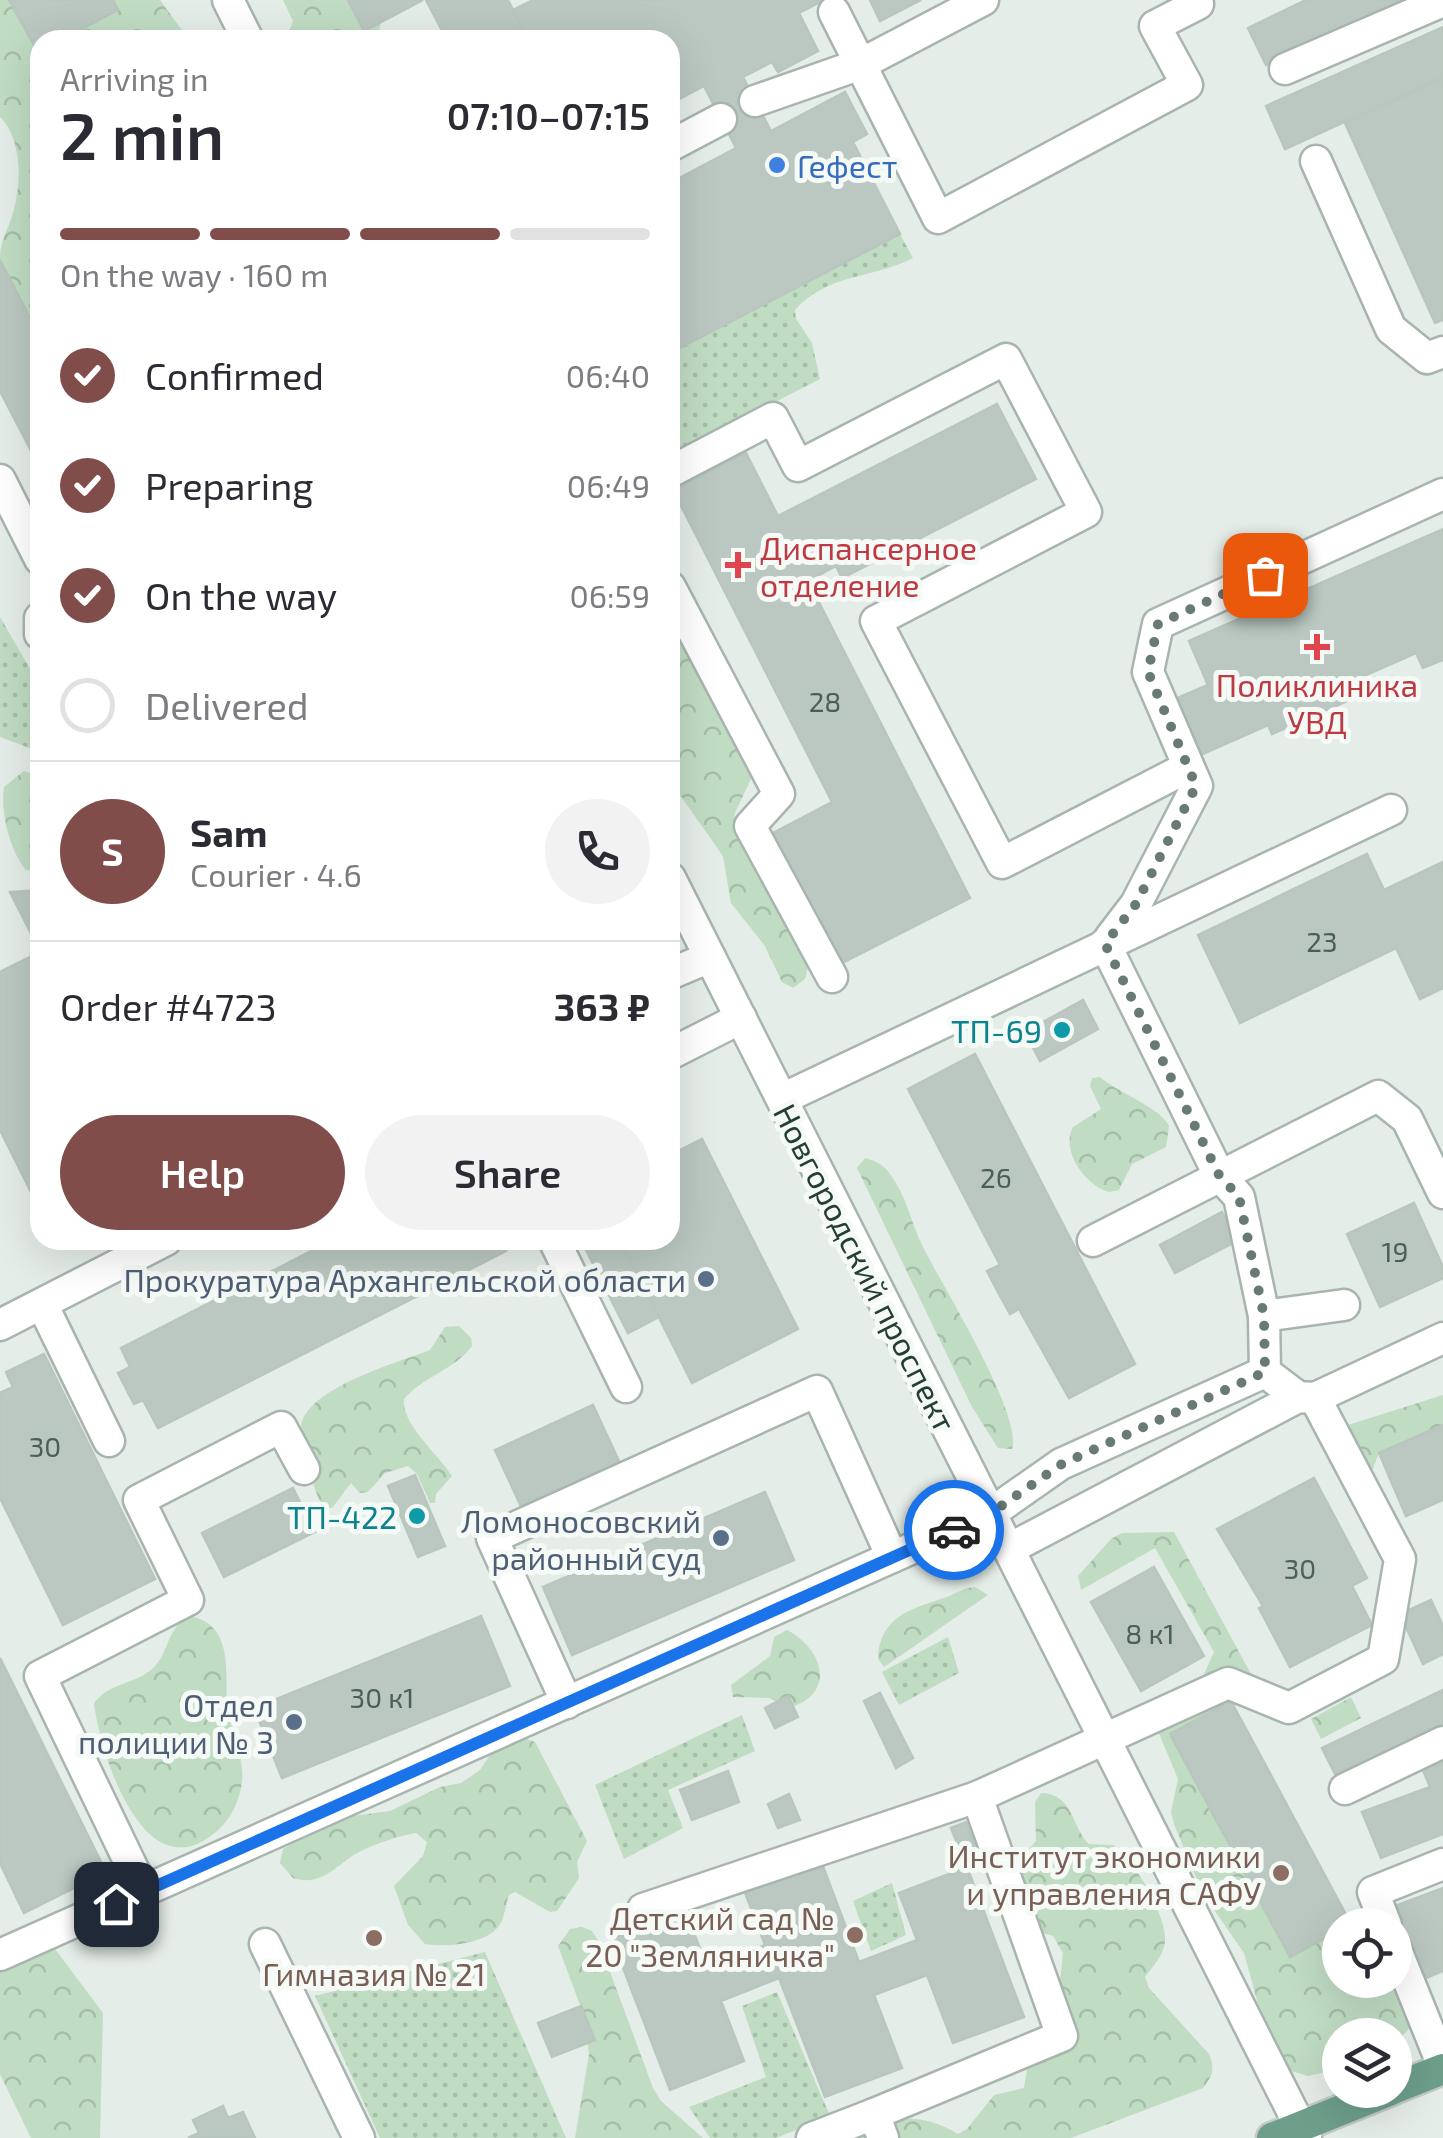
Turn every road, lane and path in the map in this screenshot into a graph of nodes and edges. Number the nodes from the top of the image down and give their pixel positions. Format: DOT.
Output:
graph roads {
  1 [pos="228,0"];
  2 [pos="983,0"];
  3 [pos="1196,0"];
  4 [pos="1443,1"];
  5 [pos="834,12"];
  6 [pos="243,30"];
  7 [pos="860,64"];
  8 [pos="1285,70"];
  9 [pos="755,101"];
  10 [pos="721,119"];
  11 [pos="680,141"];
  12 [pos="1316,161"];
  13 [pos="1443,352"];
  14 [pos="680,467"];
  15 [pos="0,480"];
  16 [pos="1443,494"];
  17 [pos="30,540"];
  18 [pos="680,606"];
  19 [pos="1188,767"];
  20 [pos="1392,810"];
  21 [pos="680,898"];
  22 [pos="1105,944"];
  23 [pos="710,956"];
  24 [pos="680,970"];
  25 [pos="832,978"];
  26 [pos="741,1018"];
  27 [pos="680,1049"];
  28 [pos="782,1099"];
  29 [pos="1219,1175"];
  30 [pos="1443,1193"];
  31 [pos="1093,1241"];
  32 [pos="147,1250"];
  33 [pos="559,1250"];
  34 [pos="42,1304"];
  35 [pos="1344,1306"];
  36 [pos="1264,1316"];
  37 [pos="0,1326"];
  38 [pos="1443,1338"];
  39 [pos="1265,1372"];
  40 [pos="626,1387"];
  41 [pos="1306,1397"];
  42 [pos="109,1441"];
  43 [pos="304,1469"];
  44 [pos="991,1513"];
  45 [pos="1008,1549"];
  46 [pos="892,1558"];
  47 [pos="567,1703"];
  48 [pos="1106,1742"];
  49 [pos="1443,1742"];
  50 [pos="1344,1788"];
  51 [pos="977,1797"];
  52 [pos="1443,1864"];
  53 [pos="144,1892"];
  54 [pos="1379,1908"];
  55 [pos="643,1909"];
  56 [pos="265,1944"];
  57 [pos="0,1955"];
  58 [pos="1412,1990"];
  59 [pos="1443,2068"];
  60 [pos="1412,2081"];
  61 [pos="1351,2108"];
  62 [pos="878,2126"];
  63 [pos="1293,2134"];
  64 [pos="358,2138"];
  65 [pos="812,2138"];
  1 -- 6 [label="street"];
  2 -- 7 [label="street"];
  3 -- 7 [label="street"];
  4 -- 8 [label="street"];
  5 -- 7 [label="street"];
  7 -- 9 [label="street"];
  10 -- 11 [label="street"];
  12 -- 13 [label="street"];
  14 -- 19 [label="street"];
  15 -- 17 [label="street"];
  16 -- 19 [label="street"];
  18 -- 25 [label="street"];
  19 -- 22 [label="street"];
  20 -- 22 [label="street"];
  21 -- 23 [label="street, Новгородский проспект"];
  22 -- 28 [label="street"];
  22 -- 29 [label="street"];
  23 -- 24 [label="street"];
  23 -- 26 [label="street, Новгородский проспект"];
  26 -- 27 [label="street"];
  26 -- 28 [label="street, Новгородский проспект"];
  28 -- 44 [label="street, Новгородский проспект"];
  29 -- 30 [label="street"];
  29 -- 31 [label="street"];
  29 -- 36 [label="street"];
  32 -- 34 [label="street"];
  33 -- 40 [label="street"];
  34 -- 37 [label="street"];
  34 -- 42 [label="street"];
  35 -- 36 [label="street"];
  36 -- 39 [label="street"];
  38 -- 41 [label="street"];
  39 -- 41 [label="street"];
  39 -- 44 [label="street"];
  41 -- 45 [label="street"];
  41 -- 48 [label="street"];
  43 -- 53 [label="street"];
  44 -- 45 [label="street, Новгородский проспект"];
  44 -- 46 [label="street"];
  45 -- 48 [label="street, Новгородский проспект"];
  46 -- 47 [label="street"];
  46 -- 47 [label="street"];
  47 -- 53 [label="street"];
  48 -- 51 [label="street"];
  48 -- 63 [label="street, Новгородский проспект"];
  49 -- 50 [label="street"];
  51 -- 55 [label="street"];
  51 -- 62 [label="street"];
  52 -- 54 [label="street"];
  53 -- 57 [label="street"];
  56 -- 64 [label="street"];
  58 -- 59 [label="street"];
  59 -- 60 [label="main road"];
  61 -- 63 [label="main road"];
  62 -- 65 [label="street"];
}
